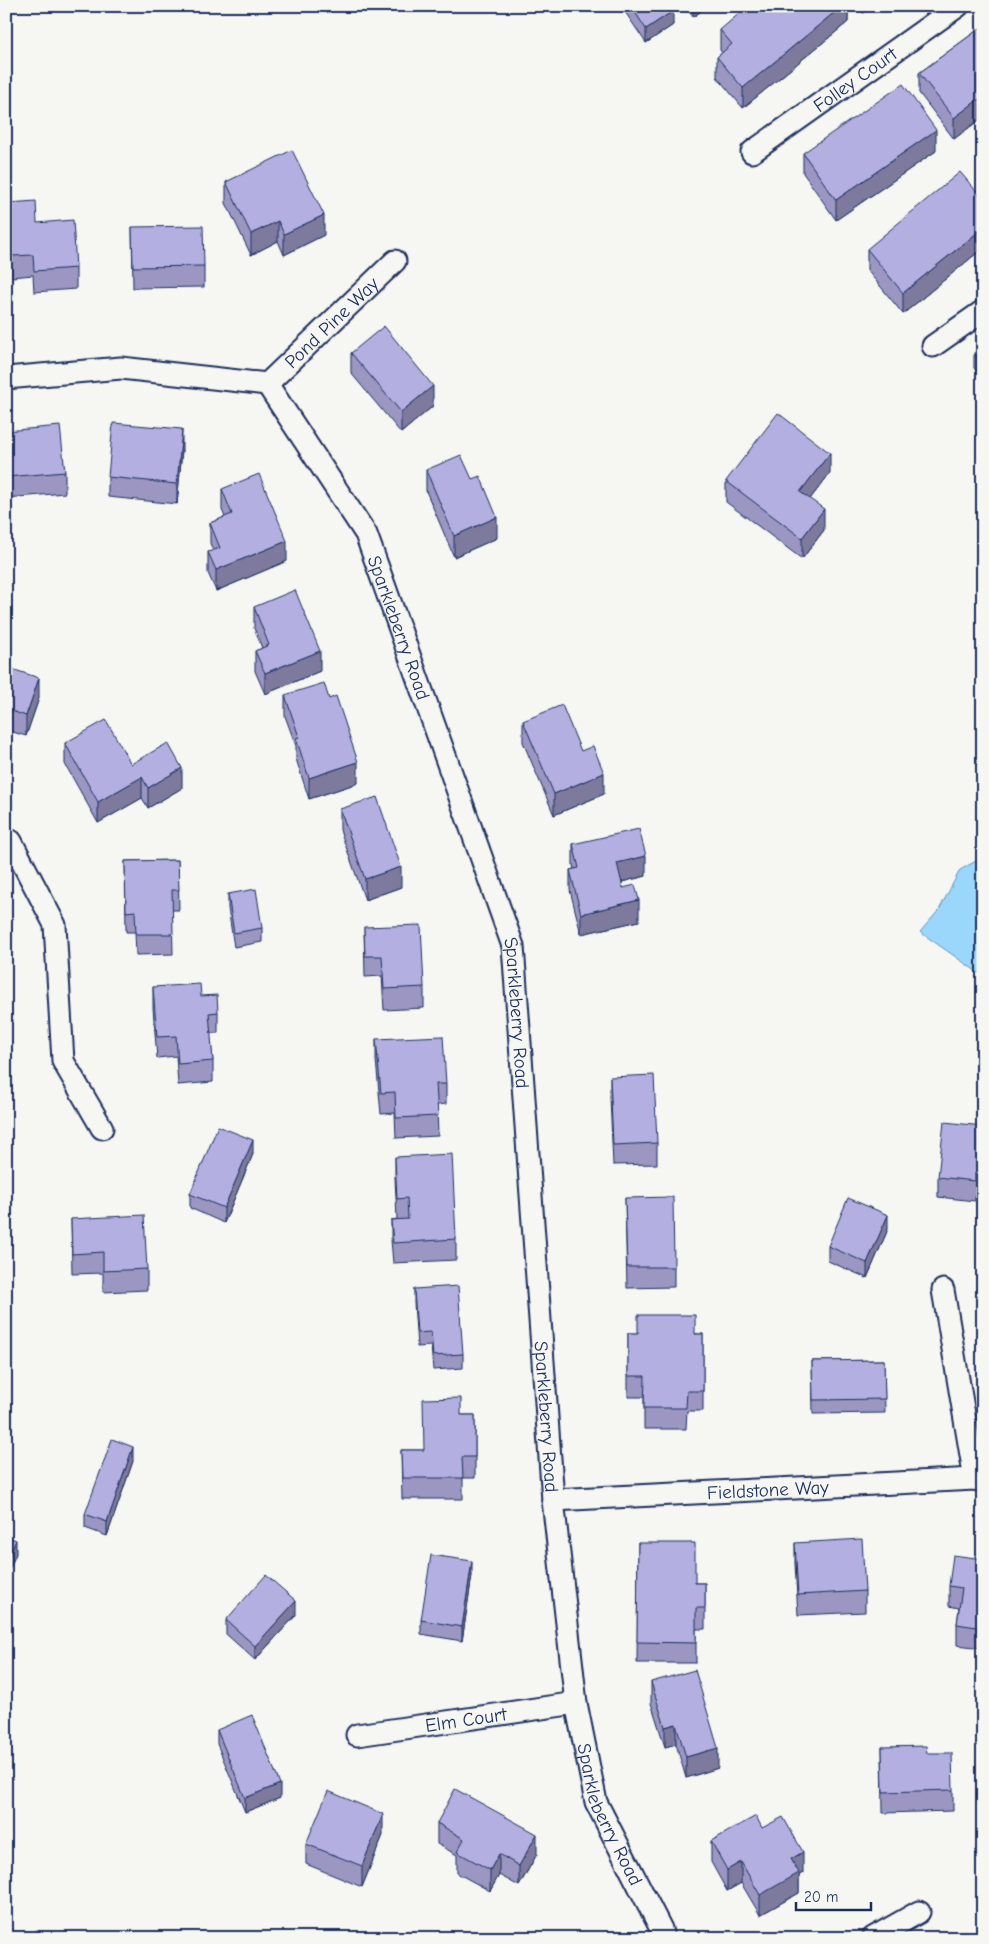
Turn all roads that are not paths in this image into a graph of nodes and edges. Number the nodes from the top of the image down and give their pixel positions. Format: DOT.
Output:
graph roads {
  1 [pos="958,6"];
  2 [pos="752,152"];
  3 [pos="394,261"];
  4 [pos="983,311"];
  5 [pos="933,346"];
  6 [pos="6,378"];
  7 [pos="267,384"];
  8 [pos="6,838"];
  9 [pos="102,1128"];
  10 [pos="943,1290"];
  11 [pos="979,1480"];
  12 [pos="553,1500"];
  13 [pos="576,1702"];
  14 [pos="357,1735"];
  15 [pos="918,1912"];
  16 [pos="662,1938"];
  17 [pos="873,1938"];
  1 -- 2 [label="street, Folley Court"];
  3 -- 7 [label="street, Pond Pine Way"];
  4 -- 5 [label="street"];
  6 -- 7 [label="street"];
  7 -- 12 [label="street, Sparkleberry Road"];
  8 -- 9 [label="street"];
  10 -- 11 [label="street"];
  11 -- 12 [label="street, Fieldstone Way"];
  12 -- 13 [label="street, Sparkleberry Road"];
  13 -- 14 [label="street, Elm Court"];
  13 -- 16 [label="street, Sparkleberry Road"];
  15 -- 17 [label="street"];
}
